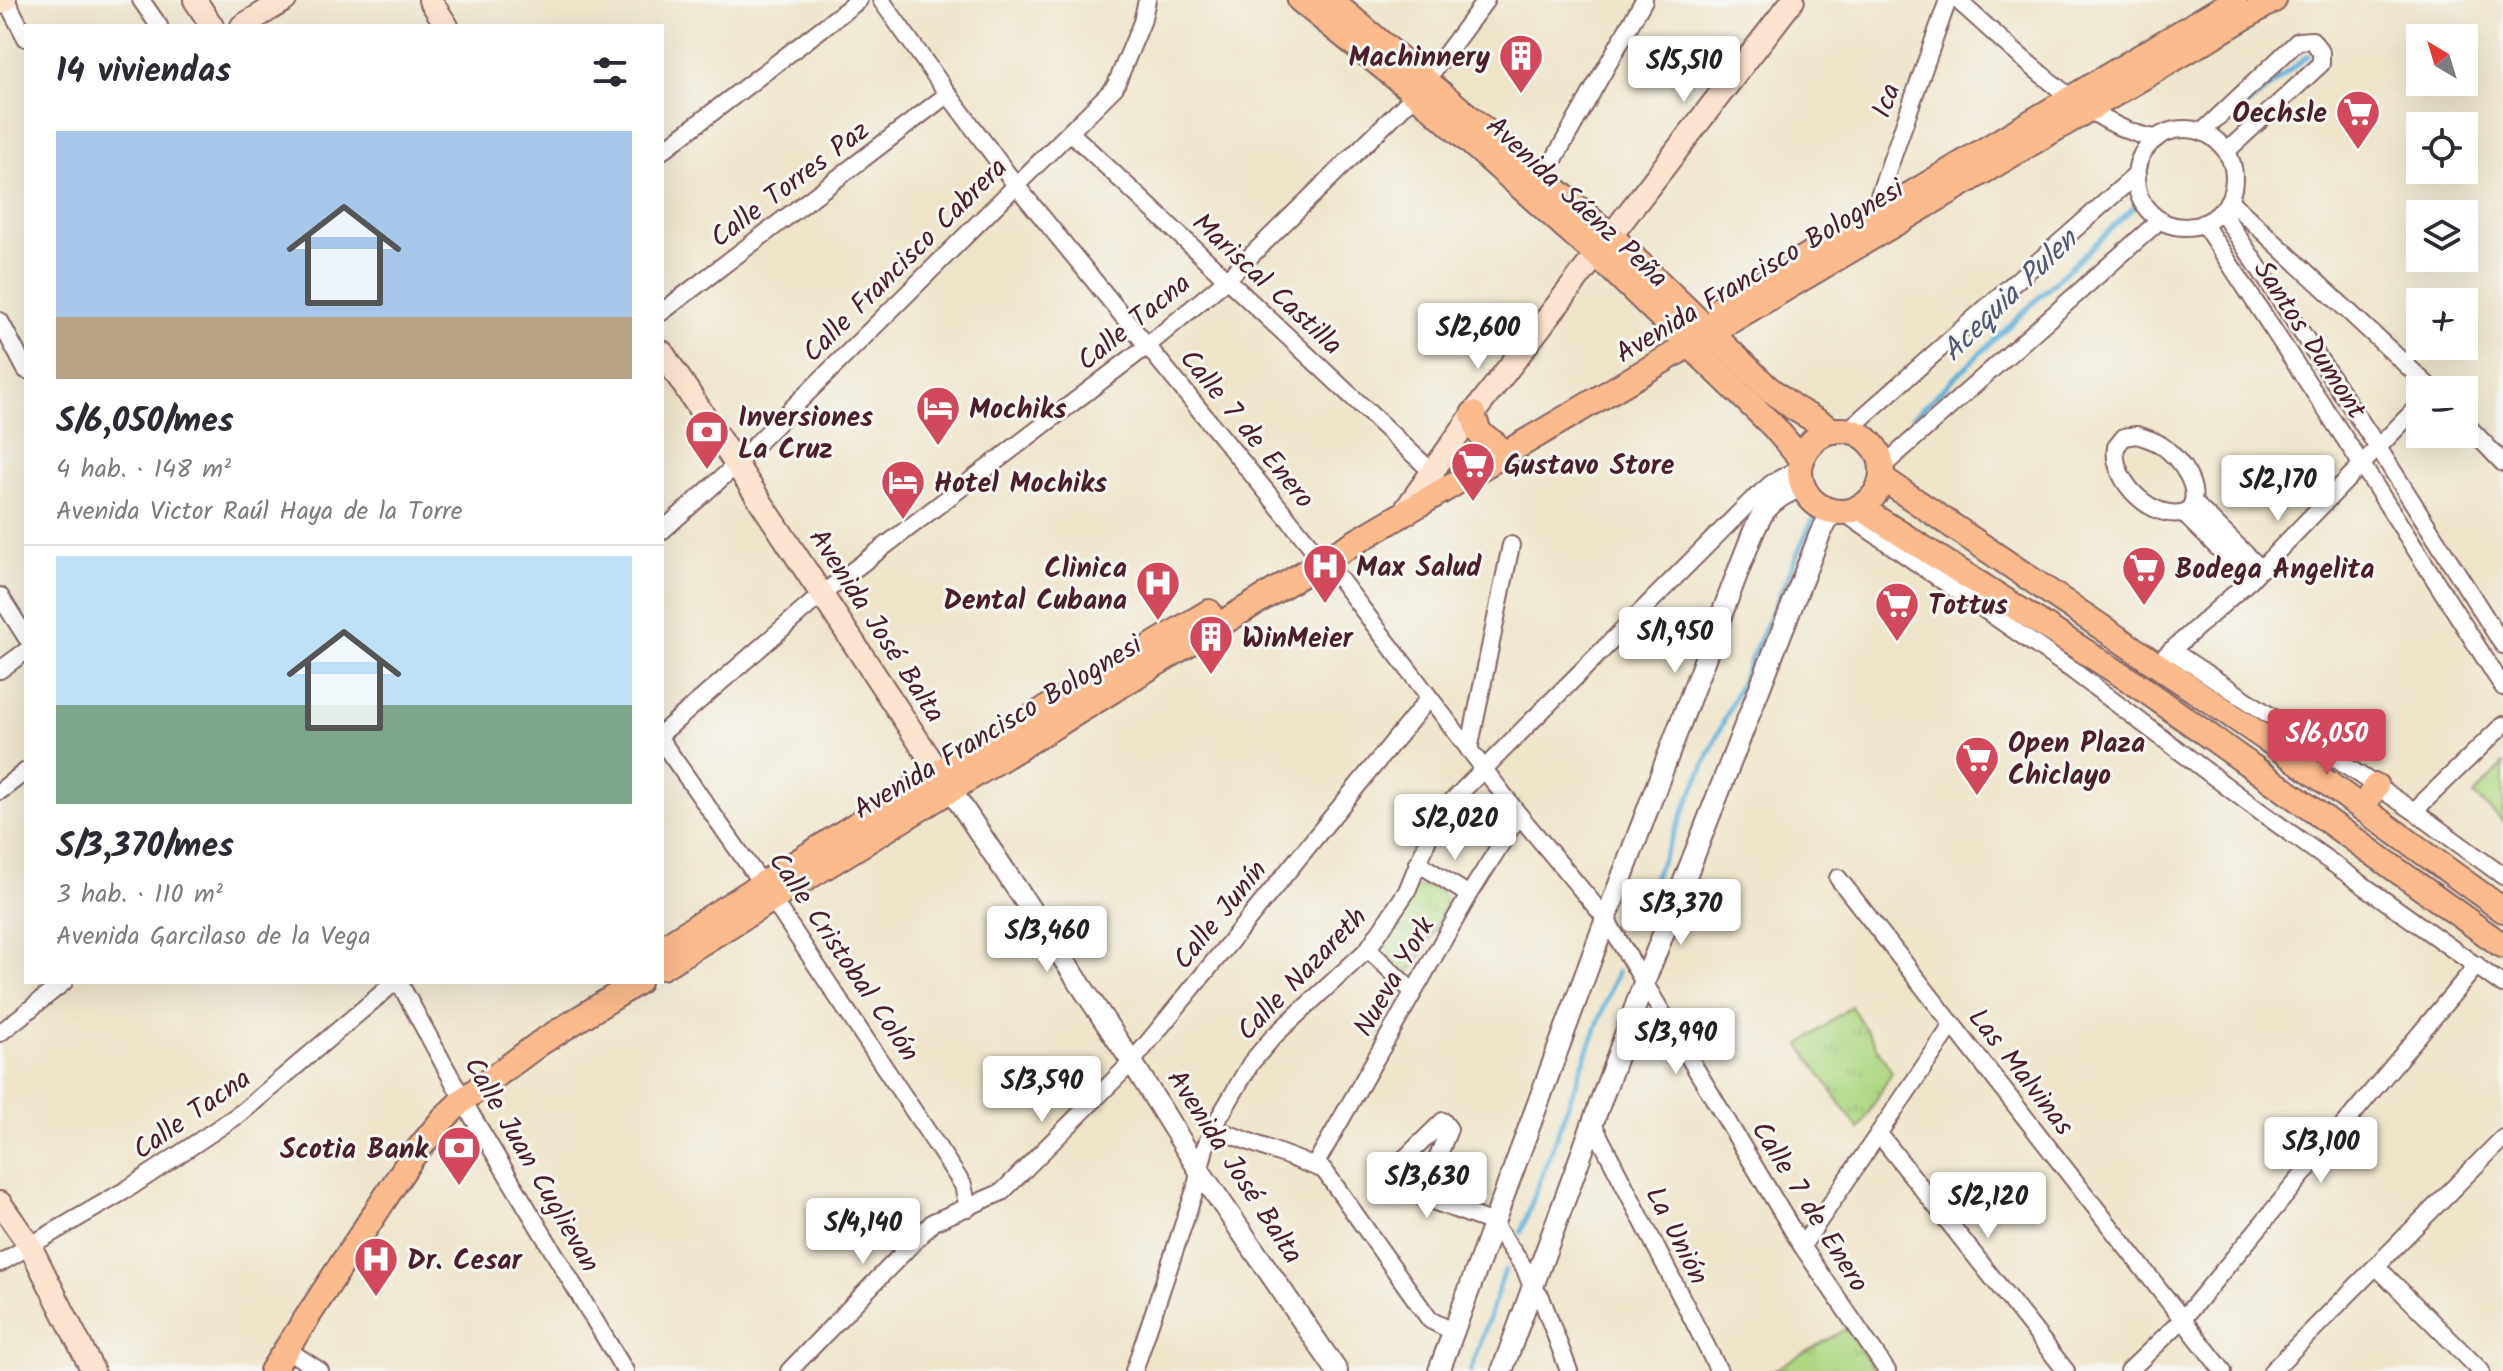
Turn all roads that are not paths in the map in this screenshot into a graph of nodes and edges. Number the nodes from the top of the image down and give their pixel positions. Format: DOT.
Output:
graph roads {
  1 [pos="141,0"];
  2 [pos="195,0"];
  3 [pos="285,0"];
  4 [pos="430,0"];
  5 [pos="859,0"];
  6 [pos="881,0"];
  7 [pos="1147,0"];
  8 [pos="1300,0"];
  9 [pos="1330,0"];
  10 [pos="1486,0"];
  11 [pos="1644,0"];
  12 [pos="1793,0"];
  13 [pos="1948,0"];
  14 [pos="1957,0"];
  15 [pos="2235,0"];
  16 [pos="2274,0"];
  17 [pos="3,1"];
  18 [pos="158,24"];
  19 [pos="211,24"];
  20 [pos="245,24"];
  21 [pos="446,24"];
  22 [pos="24,35"];
  23 [pos="1422,88"];
  24 [pos="948,94"];
  25 [pos="2080,104"];
  26 [pos="2202,132"];
  27 [pos="1071,133"];
  28 [pos="2157,138"];
  29 [pos="664,149"];
  30 [pos="2227,151"];
  31 [pos="2142,155"];
  32 [pos="2137,174"];
  33 [pos="1544,177"];
  34 [pos="1015,184"];
  35 [pos="2225,205"];
  36 [pos="1871,218"];
  37 [pos="2160,220"];
  38 [pos="2203,223"];
  39 [pos="1604,245"];
  40 [pos="1226,280"];
  41 [pos="664,310"];
  42 [pos="0,321"];
  43 [pos="1694,334"];
  44 [pos="1147,346"];
  45 [pos="664,355"];
  46 [pos="24,366"];
  47 [pos="2417,376"];
  48 [pos="1473,414"];
  49 [pos="2406,419"];
  50 [pos="1841,431"];
  51 [pos="2478,437"];
  52 [pos="1495,444"];
  53 [pos="2379,449"];
  54 [pos="2503,463"];
  55 [pos="735,464"];
  56 [pos="2362,465"];
  57 [pos="1431,471"];
  58 [pos="1802,471"];
  59 [pos="1882,472"];
  60 [pos="1416,492"];
  61 [pos="2188,508"];
  62 [pos="1845,510"];
  63 [pos="1401,516"];
  64 [pos="664,529"];
  65 [pos="1511,545"];
  66 [pos="1319,555"];
  67 [pos="2256,574"];
  68 [pos="822,594"];
  69 [pos="0,596"];
  70 [pos="24,634"];
  71 [pos="2503,645"];
  72 [pos="24,652"];
  73 [pos="2164,657"];
  74 [pos="0,670"];
  75 [pos="2503,687"];
  76 [pos="1429,698"];
  77 [pos="2503,725"];
  78 [pos="664,731"];
  79 [pos="2278,734"];
  80 [pos="664,745"];
  81 [pos="1469,750"];
  82 [pos="1483,769"];
  83 [pos="24,773"];
  84 [pos="945,781"];
  85 [pos="2376,786"];
  86 [pos="0,791"];
  87 [pos="2362,808"];
  88 [pos="2414,811"];
  89 [pos="1519,815"];
  90 [pos="1418,863"];
  91 [pos="2503,876"];
  92 [pos="1838,878"];
  93 [pos="766,892"];
  94 [pos="1469,895"];
  95 [pos="2503,910"];
  96 [pos="1606,919"];
  97 [pos="2503,946"];
  98 [pos="664,947"];
  99 [pos="1368,949"];
  100 [pos="2477,965"];
  101 [pos="664,966"];
  102 [pos="1644,983"];
  103 [pos="61,984"];
  104 [pos="395,984"];
  105 [pos="398,984"];
  106 [pos="605,984"];
  107 [pos="635,984"];
  108 [pos="2503,985"];
  109 [pos="1413,992"];
  110 [pos="1953,1024"];
  111 [pos="0,1033"];
  112 [pos="1132,1062"];
  113 [pos="460,1093"];
  114 [pos="1592,1122"];
  115 [pos="1213,1128"];
  116 [pos="1879,1134"];
  117 [pos="2503,1138"];
  118 [pos="1315,1165"];
  119 [pos="1199,1170"];
  120 [pos="1422,1197"];
  121 [pos="0,1203"];
  122 [pos="968,1208"];
  123 [pos="1493,1223"];
  124 [pos="30,1246"];
  125 [pos="1802,1246"];
  126 [pos="0,1263"];
  127 [pos="2377,1267"];
  128 [pos="1532,1287"];
  129 [pos="2182,1320"];
  130 [pos="1454,1332"];
  131 [pos="286,1349"];
  132 [pos="799,1368"];
  133 [pos="93,1371"];
  134 [pos="256,1371"];
  135 [pos="272,1371"];
  136 [pos="320,1371"];
  137 [pos="625,1371"];
  138 [pos="1134,1371"];
  139 [pos="1337,1371"];
  140 [pos="1439,1371"];
  141 [pos="1502,1371"];
  142 [pos="1569,1371"];
  143 [pos="1719,1371"];
  144 [pos="1887,1371"];
  145 [pos="2066,1371"];
  146 [pos="2129,1371"];
  147 [pos="2223,1371"];
  148 [pos="2272,1371"];
  149 [pos="2481,1371"];
  1 -- 18 [label="street"];
  2 -- 19 [label="main road"];
  3 -- 20 [label="main road"];
  4 -- 21 [label="main road"];
  5 -- 29 [label="street"];
  6 -- 24 [label="street, Calle 7 de Enero"];
  7 -- 27 [label="street, Calle Francisco Cabrera"];
  8 -- 23 [label="main road, Avenida Sáenz Peña"];
  9 -- 23 [label="main road, Avenida Sáenz Peña"];
  10 -- 23 [label="street, Calle Tacna"];
  11 -- 33 [label="street"];
  12 -- 39 [label="main road"];
  13 -- 36 [label="street, Ica"];
  14 -- 25 [label="street"];
  15 -- 25 [label="main road, Avenida Francisco Bolognesi"];
  16 -- 25 [label="main road, Avenida Francisco Bolognesi"];
  17 -- 22 [label="street"];
  23 -- 33 [label="main road, Avenida Sáenz Peña"];
  23 -- 39 [label="main road, Avenida Sáenz Peña"];
  23 -- 40 [label="street, Calle Tacna"];
  24 -- 34 [label="street, Calle 7 de Enero"];
  24 -- 41 [label="street, Calle Torres Paz"];
  25 -- 28 [label="street"];
  25 -- 31 [label="street"];
  25 -- 36 [label="main road, Avenida Francisco Bolognesi"];
  25 -- 43 [label="main road, Avenida Francisco Bolognesi"];
  26 -- 28 [label="street"];
  26 -- 30 [label="street"];
  26 -- 30 [label="street"];
  27 -- 34 [label="street, Calle Francisco Cabrera"];
  27 -- 40 [label="street, Mariscal Castilla"];
  28 -- 31 [label="street"];
  30 -- 35 [label="street"];
  31 -- 32 [label="street"];
  32 -- 37 [label="street"];
  32 -- 50 [label="street"];
  33 -- 39 [label="main road, Avenida Sáenz Peña"];
  34 -- 44 [label="street, Calle 7 de Enero"];
  34 -- 55 [label="street, Calle Francisco Cabrera"];
  35 -- 38 [label="street"];
  35 -- 47 [label="street"];
  35 -- 53 [label="street, Santos Dumont"];
  36 -- 43 [label="main road, Avenida Francisco Bolognesi"];
  37 -- 38 [label="street"];
  37 -- 59 [label="street"];
  38 -- 56 [label="street, Santos Dumont"];
  39 -- 43 [label="main road, Avenida Sáenz Peña"];
  39 -- 48 [label="main road"];
  40 -- 44 [label="street, Calle Tacna"];
  40 -- 57 [label="street, Mariscal Castilla"];
  42 -- 46 [label="street"];
  43 -- 50 [label="main road, Avenida Sáenz Peña"];
  43 -- 52 [label="main road, Avenida Francisco Bolognesi"];
  43 -- 58 [label="main road, Avenida Sáenz Peña"];
  43 -- 63 [label="main road, Avenida Francisco Bolognesi"];
  44 -- 66 [label="street, Calle 7 de Enero"];
  44 -- 68 [label="street, Calle Tacna"];
  45 -- 55 [label="main road, Avenida José Balta"];
  48 -- 52 [label="main road"];
  48 -- 57 [label="main road"];
  49 -- 53 [label="street"];
  50 -- 58 [label="main road"];
  50 -- 59 [label="main road"];
  51 -- 54 [label="street"];
  52 -- 60 [label="main road, Avenida Francisco Bolognesi"];
  53 -- 56 [label="street"];
  53 -- 71 [label="street, Santos Dumont"];
  55 -- 64 [label="street, Calle Francisco Cabrera"];
  55 -- 68 [label="main road, Avenida José Balta"];
  56 -- 67 [label="street"];
  56 -- 75 [label="street, Santos Dumont"];
  57 -- 60 [label="main road"];
  58 -- 62 [label="main road"];
  58 -- 82 [label="street, Calle Nazareth"];
  58 -- 96 [label="street"];
  59 -- 62 [label="main road"];
  59 -- 73 [label="main road"];
  60 -- 63 [label="main road"];
  60 -- 66 [label="main road, Avenida Francisco Bolognesi"];
  61 -- 61 [label="street"];
  61 -- 67 [label="street"];
  62 -- 97 [label="main road"];
  62 -- 100 [label="street"];
  62 -- 102 [label="street"];
  63 -- 66 [label="main road, Avenida Francisco Bolognesi"];
  65 -- 81 [label="street"];
  66 -- 76 [label="street, Calle 7 de Enero"];
  66 -- 84 [label="main road, Avenida Francisco Bolognesi"];
  67 -- 73 [label="street"];
  68 -- 78 [label="street, Calle Tacna"];
  68 -- 84 [label="main road, Avenida José Balta"];
  69 -- 70 [label="street"];
  72 -- 74 [label="street"];
  73 -- 79 [label="main road"];
  76 -- 81 [label="street, Calle 7 de Enero"];
  76 -- 112 [label="street, Calle Junín"];
  77 -- 88 [label="street"];
  79 -- 85 [label="street"];
  79 -- 87 [label="main road"];
  80 -- 93 [label="street, Calle Cristobal Colón"];
  81 -- 82 [label="street, Calle 7 de Enero"];
  82 -- 89 [label="street, Calle 7 de Enero"];
  82 -- 90 [label="street, Calle Nazareth"];
  83 -- 86 [label="street"];
  84 -- 93 [label="main road, Avenida Francisco Bolognesi"];
  84 -- 112 [label="street, Avenida José Balta"];
  85 -- 87 [label="main road"];
  85 -- 88 [label="street"];
  87 -- 95 [label="main road"];
  88 -- 91 [label="street"];
  89 -- 94 [label="street, Nueva York"];
  89 -- 96 [label="street, Calle 7 de Enero"];
  90 -- 94 [label="street"];
  90 -- 99 [label="street, Calle Nazareth"];
  92 -- 110 [label="street, Las Malvinas"];
  93 -- 98 [label="main road, Avenida Francisco Bolognesi"];
  93 -- 101 [label="main road, Avenida Francisco Bolognesi"];
  93 -- 122 [label="street, Calle Cristobal Colón"];
  94 -- 109 [label="street, Nueva York"];
  96 -- 102 [label="street, Calle 7 de Enero"];
  96 -- 123 [label="street"];
  99 -- 109 [label="street"];
  99 -- 115 [label="street, Calle Nazareth"];
  100 -- 108 [label="street"];
  100 -- 129 [label="street"];
  102 -- 114 [label="street"];
  102 -- 125 [label="street, Calle 7 de Enero"];
  103 -- 111 [label="street"];
  104 -- 124 [label="street, Calle Tacna"];
  105 -- 113 [label="street, Calle Juan Cuglievan"];
  106 -- 113 [label="main road"];
  107 -- 113 [label="main road"];
  109 -- 118 [label="street, Nueva York"];
  110 -- 116 [label="street"];
  110 -- 129 [label="street, Las Malvinas"];
  112 -- 119 [label="street, Avenida José Balta"];
  112 -- 122 [label="street, Calle Junín"];
  113 -- 131 [label="main road"];
  113 -- 134 [label="main road"];
  113 -- 137 [label="street, Calle Juan Cuglievan"];
  114 -- 128 [label="street"];
  114 -- 143 [label="street, La Unión"];
  115 -- 118 [label="street"];
  115 -- 119 [label="street, Calle Nazareth"];
  116 -- 125 [label="street"];
  116 -- 145 [label="street"];
  117 -- 127 [label="street"];
  118 -- 130 [label="street"];
  119 -- 138 [label="street, Calle Nazareth"];
  119 -- 139 [label="street, Avenida José Balta"];
  120 -- 120 [label="street"];
  120 -- 123 [label="street"];
  121 -- 124 [label="main road"];
  122 -- 132 [label="street, Calle Junín"];
  123 -- 128 [label="street"];
  123 -- 130 [label="street"];
  124 -- 126 [label="street, Calle Tacna"];
  124 -- 133 [label="main road"];
  125 -- 144 [label="street, Calle 7 de Enero"];
  127 -- 148 [label="street"];
  127 -- 149 [label="street"];
  128 -- 141 [label="street"];
  128 -- 142 [label="street"];
  129 -- 146 [label="street"];
  129 -- 147 [label="street, Las Malvinas"];
  130 -- 140 [label="street"];
  131 -- 135 [label="main road"];
  131 -- 136 [label="street"];
}
